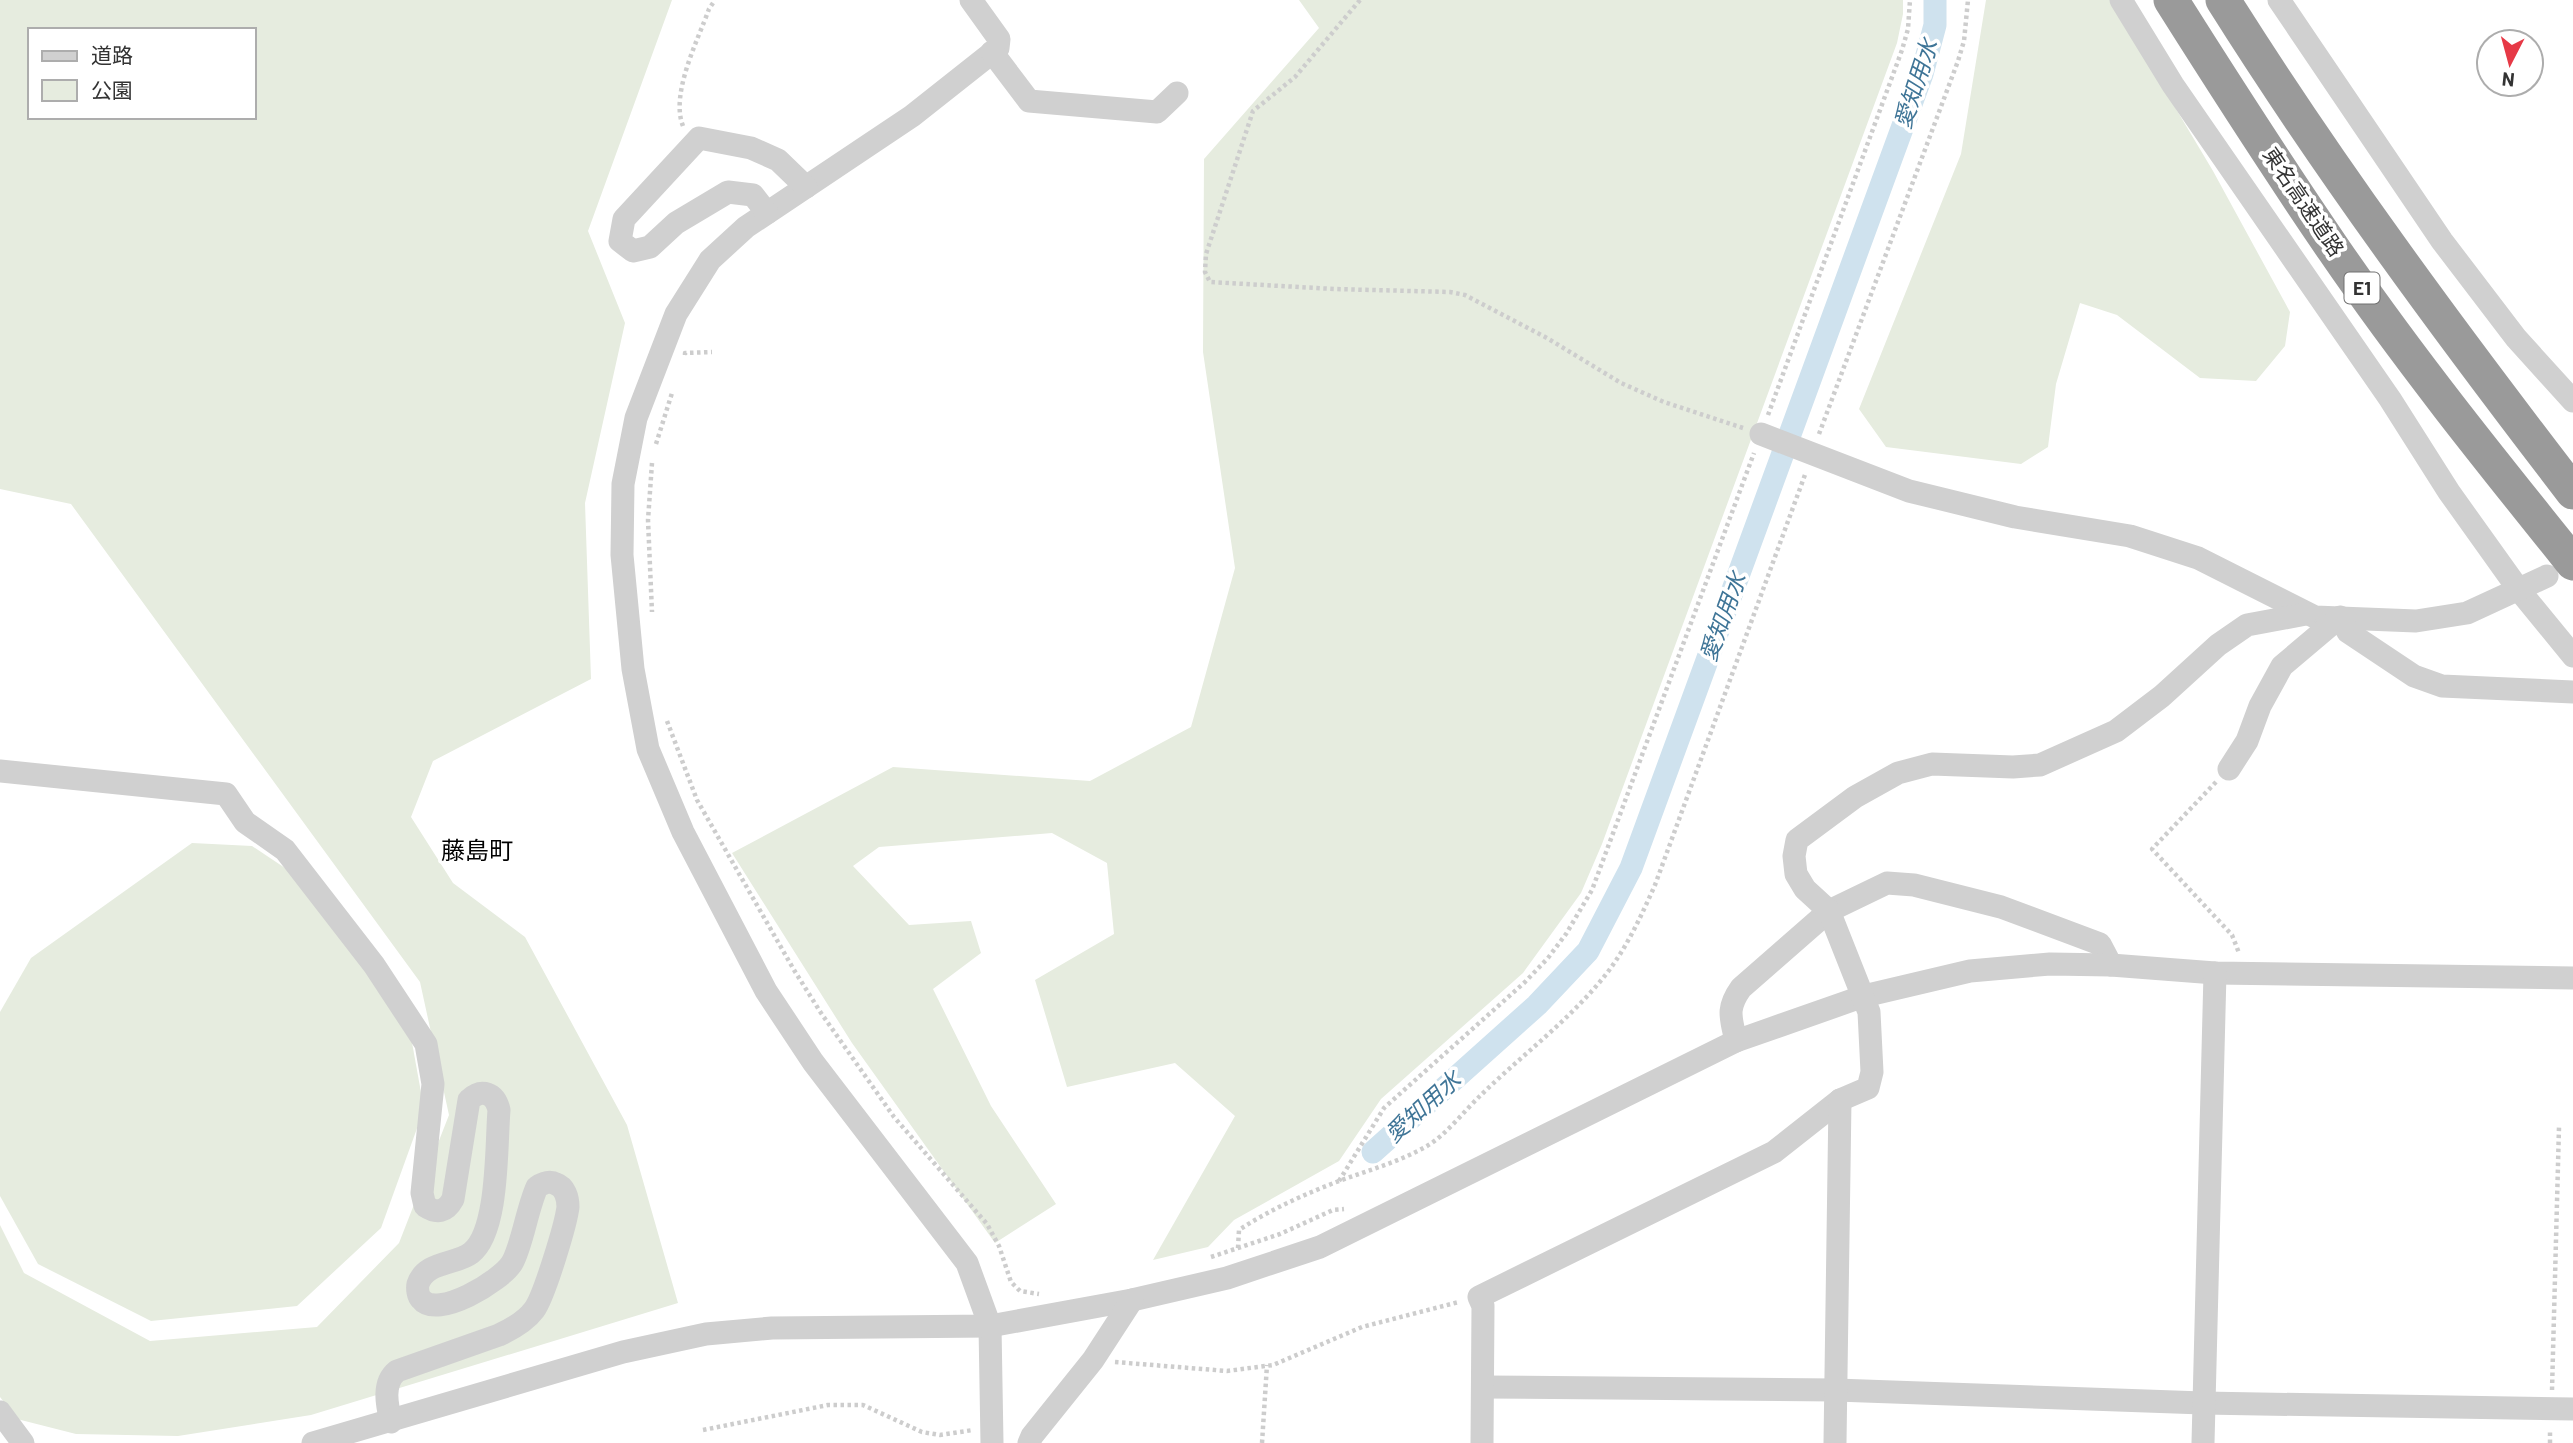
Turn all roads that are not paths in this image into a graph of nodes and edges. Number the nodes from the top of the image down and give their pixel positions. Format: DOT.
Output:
graph roads {
  1 [pos="971,0"];
  2 [pos="2121,0"];
  3 [pos="2171,0"];
  4 [pos="2223,0"];
  5 [pos="2279,0"];
  6 [pos="995,50"];
  7 [pos="1177,93"];
  8 [pos="806,187"];
  9 [pos="767,213"];
  10 [pos="2573,401"];
  11 [pos="1761,434"];
  12 [pos="2573,492"];
  13 [pos="2560,569"];
  14 [pos="2519,590"];
  15 [pos="2306,614"];
  16 [pos="2340,618"];
  17 [pos="2573,656"];
  18 [pos="2573,692"];
  19 [pos="2229,769"];
  20 [pos="0,771"];
  21 [pos="1829,911"];
  22 [pos="2111,965"];
  23 [pos="2215,973"];
  24 [pos="2573,978"];
  25 [pos="1864,996"];
  26 [pos="1736,1041"];
  27 [pos="1840,1100"];
  28 [pos="1132,1300"];
  29 [pos="990,1326"];
  30 [pos="1483,1387"];
  31 [pos="1836,1390"];
  32 [pos="2203,1403"];
  33 [pos="2562,1409"];
  34 [pos="0,1412"];
  35 [pos="391,1422"];
  36 [pos="992,1437"];
  37 [pos="23,1443"];
  38 [pos="313,1443"];
  39 [pos="1029,1443"];
  40 [pos="1482,1443"];
  41 [pos="1835,1443"];
  42 [pos="2203,1443"];
  1 -- 6 [label="street"];
  2 -- 14 [label="street"];
  3 -- 13 [label="highway, 東名高速道路 / E1"];
  4 -- 12 [label="highway, E1"];
  5 -- 10 [label="street"];
  6 -- 7 [label="street"];
  6 -- 8 [label="street"];
  8 -- 9 [label="street"];
  8 -- 9 [label="street"];
  9 -- 29 [label="street"];
  11 -- 15 [label="street"];
  13 -- 14 [label="street"];
  14 -- 16 [label="street"];
  14 -- 17 [label="street"];
  15 -- 16 [label="street"];
  15 -- 21 [label="street"];
  16 -- 18 [label="street"];
  16 -- 19 [label="street"];
  20 -- 35 [label="street"];
  21 -- 22 [label="street"];
  21 -- 25 [label="street"];
  21 -- 26 [label="street"];
  22 -- 23 [label="street"];
  22 -- 25 [label="street"];
  23 -- 24 [label="street"];
  23 -- 32 [label="street"];
  25 -- 26 [label="street"];
  25 -- 27 [label="street"];
  26 -- 28 [label="street"];
  27 -- 30 [label="street"];
  27 -- 31 [label="street"];
  28 -- 29 [label="street"];
  28 -- 39 [label="street"];
  29 -- 35 [label="street"];
  29 -- 36 [label="street"];
  30 -- 31 [label="street"];
  30 -- 40 [label="street"];
  31 -- 32 [label="street"];
  31 -- 41 [label="street"];
  32 -- 33 [label="street"];
  32 -- 42 [label="street"];
  34 -- 37 [label="street"];
  35 -- 38 [label="street"];
}
